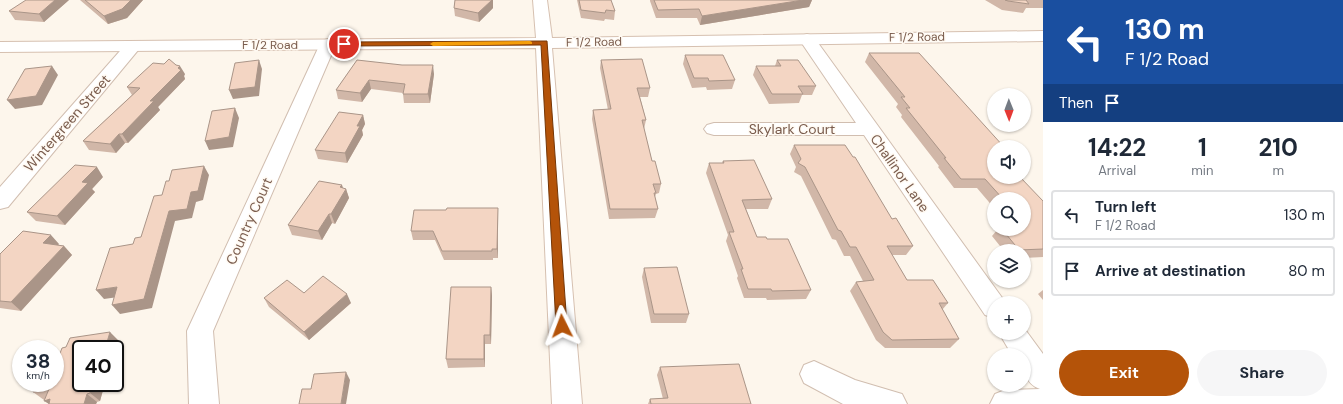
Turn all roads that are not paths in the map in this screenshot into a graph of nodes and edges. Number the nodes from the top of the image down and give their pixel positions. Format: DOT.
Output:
graph roads {
  1 [pos="540,0"];
  2 [pos="1043,36"];
  3 [pos="807,39"];
  4 [pos="544,43"];
  5 [pos="328,44"];
  6 [pos="133,46"];
  7 [pos="0,47"];
  8 [pos="714,129"];
  9 [pos="870,129"];
  10 [pos="0,201"];
  11 [pos="987,297"];
  12 [pos="1017,340"];
  13 [pos="814,374"];
  14 [pos="1043,378"];
  15 [pos="1043,403"];
  16 [pos="204,404"];
  17 [pos="567,404"];
  18 [pos="892,404"];
  19 [pos="1005,404"];
  1 -- 4 [label="street"];
  2 -- 3 [label="street, F 1/2 Road"];
  3 -- 4 [label="street, F 1/2 Road"];
  3 -- 9 [label="street, Challinor Lane"];
  4 -- 5 [label="street, F 1/2 Road"];
  4 -- 17 [label="street"];
  5 -- 6 [label="street, F 1/2 Road"];
  5 -- 16 [label="street, Country Court"];
  6 -- 7 [label="street, F 1/2 Road"];
  6 -- 10 [label="street, Wintergreen Street"];
  8 -- 9 [label="street, Skylark Court"];
  9 -- 11 [label="street, Challinor Lane"];
  12 -- 14 [label="street"];
  13 -- 18 [label="street"];
  15 -- 19 [label="street"];
}
